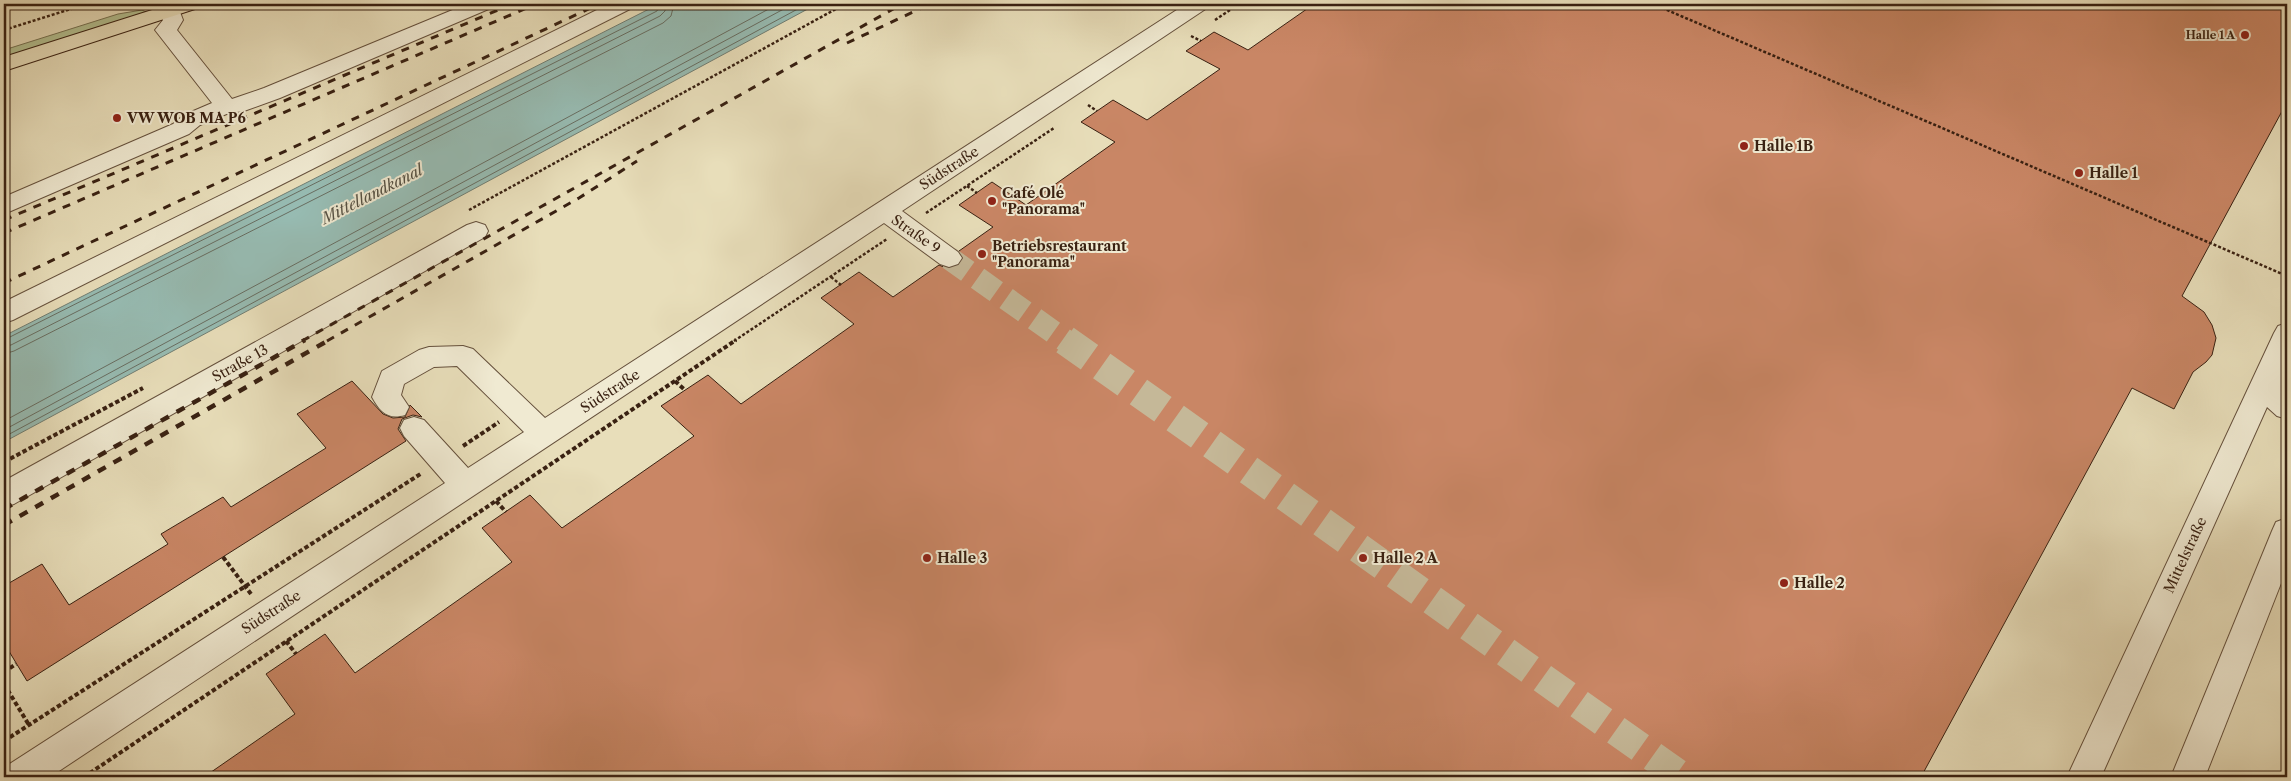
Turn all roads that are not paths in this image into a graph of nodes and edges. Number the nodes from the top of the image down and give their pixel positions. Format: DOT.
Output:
graph roads {
  1 [pos="138,4"];
  2 [pos="190,4"];
  3 [pos="484,4"];
  4 [pos="625,4"];
  5 [pos="168,7"];
  6 [pos="1203,14"];
  7 [pos="4,46"];
  8 [pos="4,64"];
  9 [pos="226,106"];
  10 [pos="4,206"];
  11 [pos="884,211"];
  12 [pos="476,231"];
  13 [pos="949,258"];
  14 [pos="4,313"];
  15 [pos="2287,333"];
  16 [pos="2278,372"];
  17 [pos="395,407"];
  18 [pos="2287,408"];
  19 [pos="414,428"];
  20 [pos="544,434"];
  21 [pos="465,485"];
  22 [pos="4,496"];
  23 [pos="2287,531"];
  24 [pos="20,777"];
  25 [pos="2084,777"];
  26 [pos="2188,777"];
  1 -- 7 [label="main road"];
  2 -- 5 [label="main road"];
  3 -- 9 [label="street"];
  4 -- 14 [label="street"];
  5 -- 8 [label="main road"];
  5 -- 9 [label="street"];
  6 -- 11 [label="street, Südstraße"];
  9 -- 10 [label="street"];
  11 -- 13 [label="street, Straße 9"];
  11 -- 20 [label="street, Südstraße"];
  12 -- 22 [label="street, Straße 13"];
  15 -- 16 [label="street, Mittelstraße"];
  16 -- 18 [label="street"];
  16 -- 25 [label="street, Mittelstraße"];
  17 -- 20 [label="street"];
  19 -- 21 [label="street"];
  20 -- 21 [label="street, Südstraße"];
  21 -- 24 [label="street, Südstraße"];
  23 -- 26 [label="street"];
}
